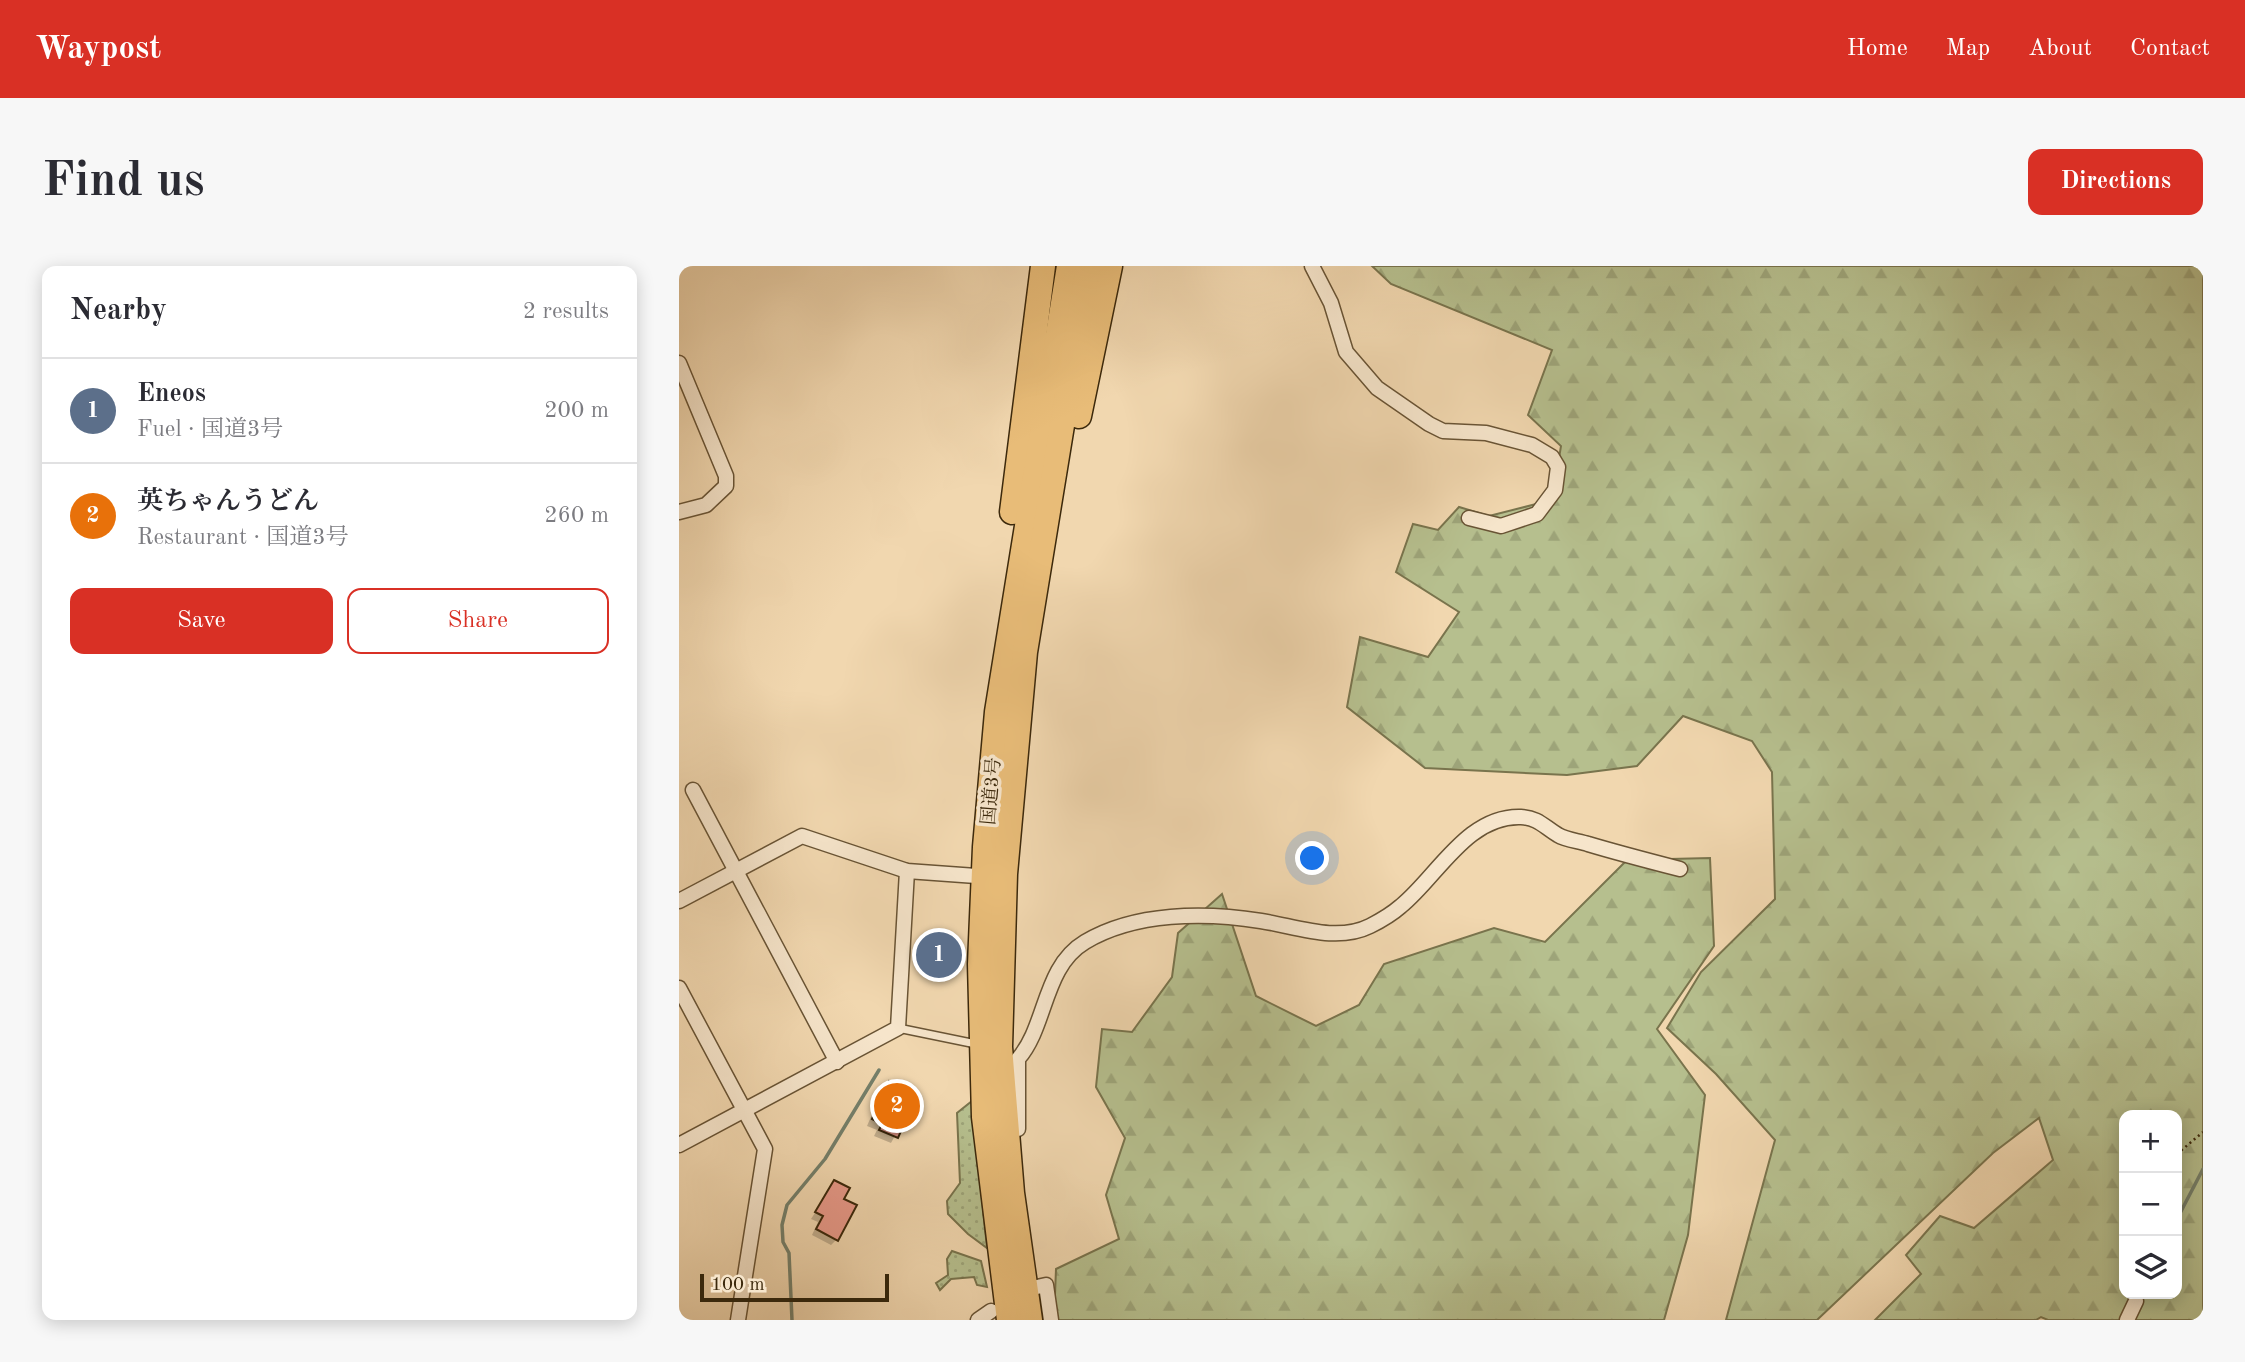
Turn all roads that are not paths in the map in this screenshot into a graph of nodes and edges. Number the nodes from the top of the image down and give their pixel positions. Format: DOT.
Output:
graph roads {
  1 [pos="1043,266"];
  2 [pos="1069,266"];
  3 [pos="1088,266"];
  4 [pos="1110,266"];
  5 [pos="1313,266"];
  6 [pos="679,363"];
  7 [pos="679,512"];
  8 [pos="1469,518"];
  9 [pos="1016,652"];
  10 [pos="693,790"];
  11 [pos="1680,869"];
  12 [pos="735,871"];
  13 [pos="907,871"];
  14 [pos="994,876"];
  15 [pos="679,901"];
  16 [pos="679,988"];
  17 [pos="898,1028"];
  18 [pos="981,1045"];
  19 [pos="837,1062"];
  20 [pos="745,1111"];
  21 [pos="679,1145"];
  22 [pos="1018,1248"];
  23 [pos="1037,1287"];
  24 [pos="2136,1301"];
  25 [pos="1000,1316"];
  26 [pos="738,1320"];
  27 [pos="978,1320"];
  28 [pos="1030,1320"];
  29 [pos="1051,1320"];
  30 [pos="2127,1320"];
  1 -- 9 [label="highway"];
  2 -- 9 [label="highway, 国道3号"];
  3 -- 9 [label="highway, 国道3号"];
  4 -- 9 [label="highway"];
  5 -- 8 [label="street"];
  6 -- 7 [label="street"];
  9 -- 14 [label="highway, 国道3号"];
  10 -- 12 [label="street"];
  11 -- 22 [label="street"];
  12 -- 13 [label="street"];
  12 -- 15 [label="street"];
  12 -- 19 [label="street"];
  13 -- 14 [label="street"];
  13 -- 17 [label="street"];
  14 -- 18 [label="highway, 国道3号"];
  14 -- 22 [label="highway, 国道3号"];
  16 -- 20 [label="street"];
  17 -- 18 [label="lane"];
  17 -- 19 [label="street"];
  18 -- 25 [label="highway, 国道3号"];
  19 -- 20 [label="street"];
  20 -- 21 [label="street"];
  20 -- 26 [label="street"];
  22 -- 28 [label="highway, 国道3号"];
  23 -- 29 [label="street"];
  24 -- 30 [label="street"];
  25 -- 27 [label="street"];
}
